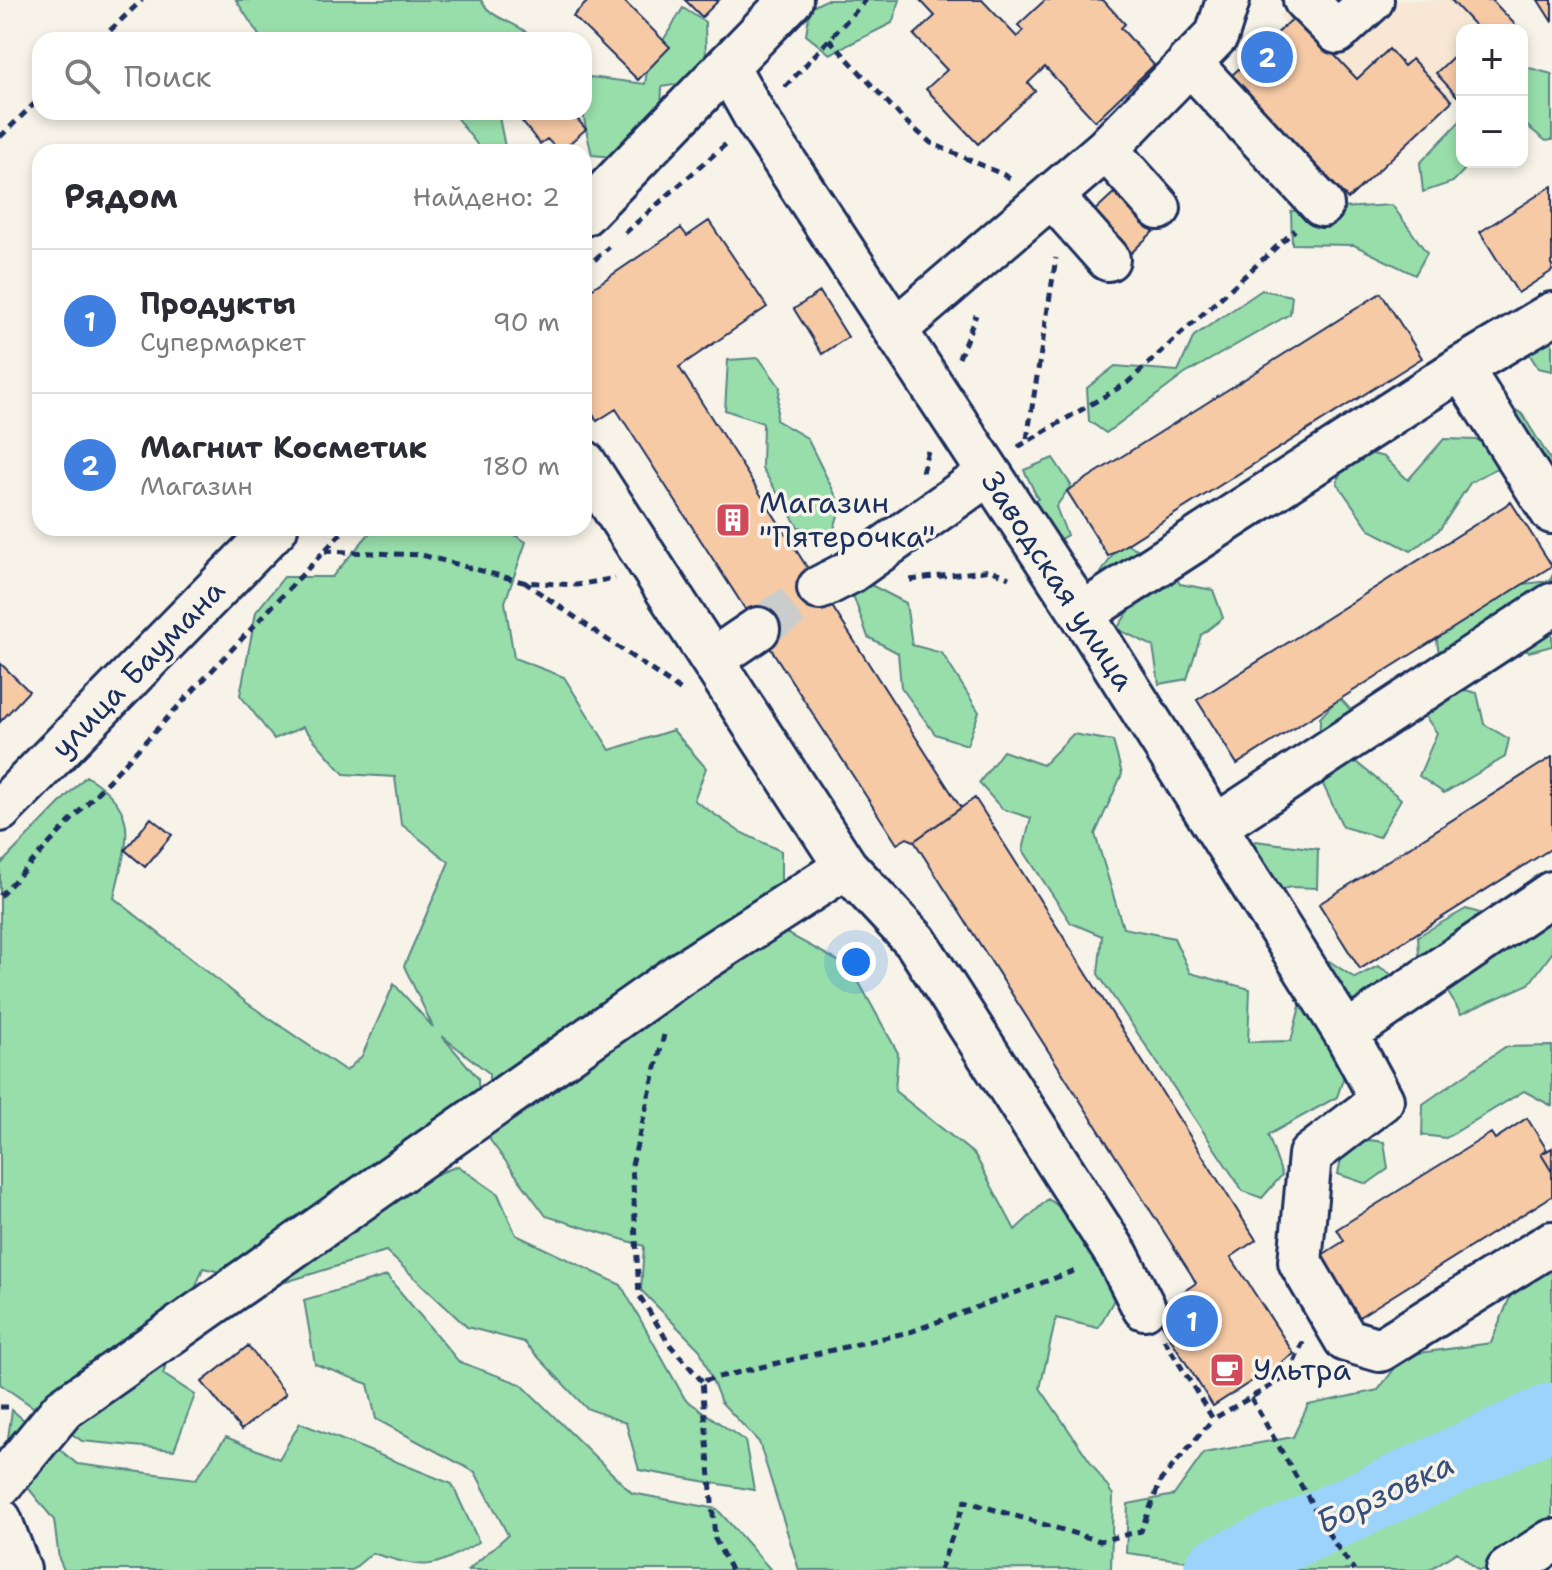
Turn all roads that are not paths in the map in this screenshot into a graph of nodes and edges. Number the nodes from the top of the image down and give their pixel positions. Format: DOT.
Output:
graph roads {
  1 [pos="791,0"];
  2 [pos="1228,0"];
  3 [pos="1305,0"];
  4 [pos="1372,0"];
  5 [pos="1189,62"];
  6 [pos="727,66"];
  7 [pos="1106,149"];
  8 [pos="1052,196"];
  9 [pos="1322,205"];
  10 [pos="592,206"];
  11 [pos="1159,208"];
  12 [pos="1108,259"];
  13 [pos="1552,314"];
  14 [pos="896,329"];
  15 [pos="1461,368"];
  16 [pos="592,474"];
  17 [pos="988,474"];
  18 [pos="1552,512"];
  19 [pos="268,536"];
  20 [pos="835,580"];
  21 [pos="1552,605"];
  22 [pos="1082,614"];
  23 [pos="758,629"];
  24 [pos="714,659"];
  25 [pos="0,810"];
  26 [pos="1216,826"];
  27 [pos="846,867"];
  28 [pos="1552,893"];
  29 [pos="1346,1034"];
  30 [pos="1552,1243"];
  31 [pos="1144,1308"];
  32 [pos="0,1485"];
  33 [pos="0,1520"];
  34 [pos="1552,1541"];
  35 [pos="19,1570"];
  36 [pos="1508,1570"];
  1 -- 6 [label="street"];
  2 -- 5 [label="street"];
  3 -- 4 [label="street"];
  5 -- 7 [label="street"];
  5 -- 9 [label="street"];
  6 -- 10 [label="street"];
  6 -- 14 [label="street, Заводская улица"];
  7 -- 8 [label="street"];
  7 -- 11 [label="street"];
  8 -- 12 [label="street"];
  8 -- 14 [label="street"];
  13 -- 15 [label="street"];
  14 -- 17 [label="street, Заводская улица"];
  15 -- 18 [label="street"];
  15 -- 22 [label="street"];
  16 -- 24 [label="street"];
  17 -- 20 [label="street"];
  17 -- 22 [label="street, Заводская улица"];
  19 -- 25 [label="street, улица Баумана"];
  21 -- 26 [label="street"];
  22 -- 26 [label="street, Заводская улица"];
  23 -- 24 [label="street"];
  24 -- 27 [label="street"];
  26 -- 29 [label="street, Заводская улица"];
  27 -- 31 [label="street"];
  27 -- 32 [label="street"];
  28 -- 29 [label="street"];
  29 -- 30 [label="street, Заводская улица"];
  33 -- 35 [label="street"];
  34 -- 36 [label="street"];
}
